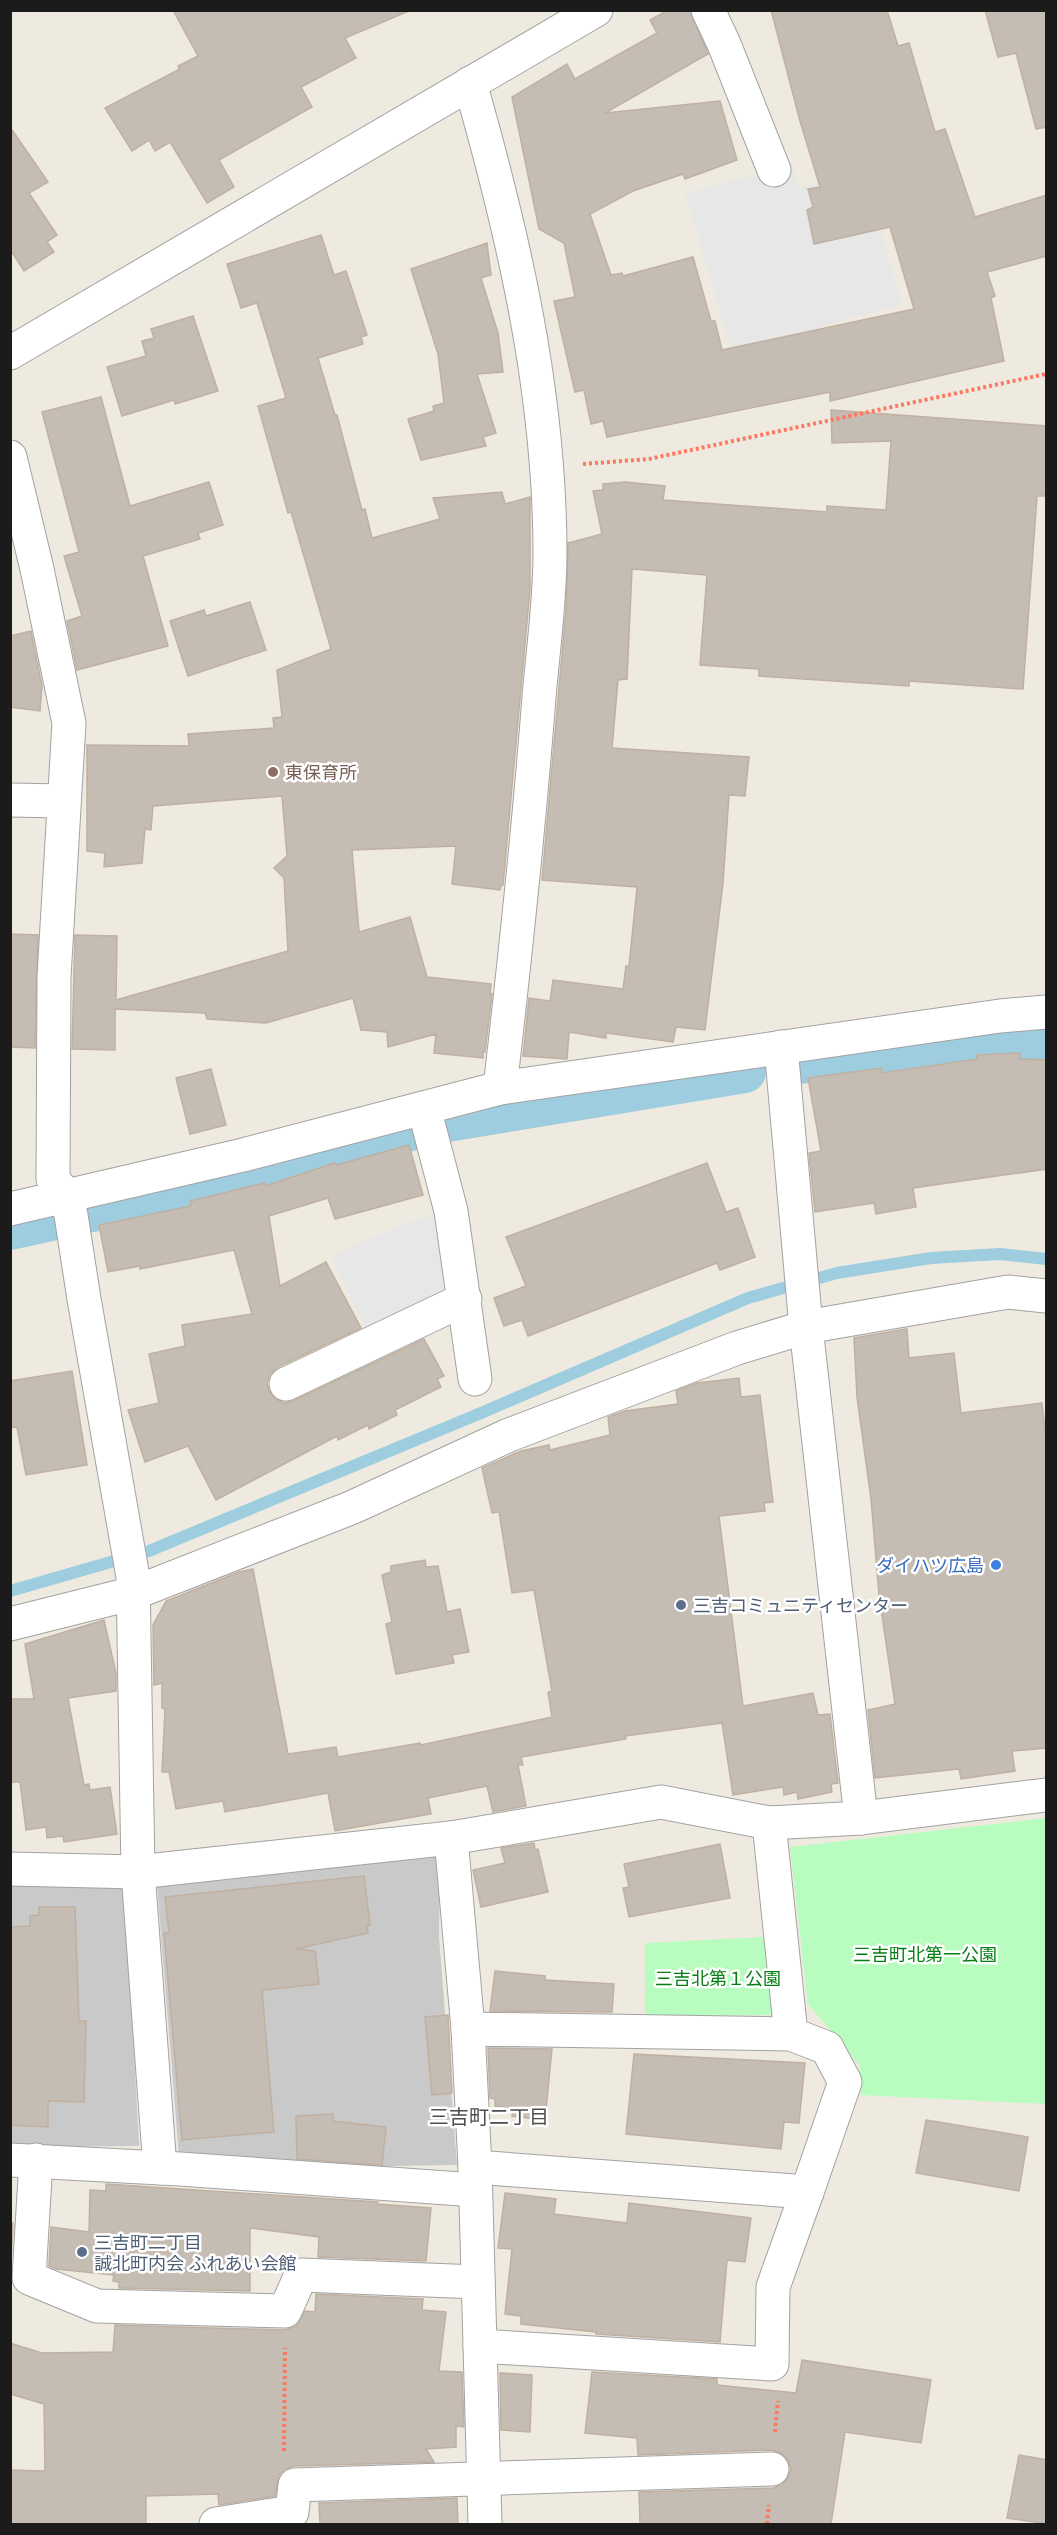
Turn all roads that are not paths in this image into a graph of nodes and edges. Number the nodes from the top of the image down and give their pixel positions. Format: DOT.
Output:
graph roads {
  1 [pos="596,10"];
  2 [pos="708,10"];
  3 [pos="470,83"];
  4 [pos="774,170"];
  5 [pos="10,353"];
  6 [pos="10,457"];
  7 [pos="10,800"];
  8 [pos="64,801"];
  9 [pos="1047,1012"];
  10 [pos="781,1047"];
  11 [pos="500,1088"];
  12 [pos="424,1108"];
  13 [pos="66,1196"];
  14 [pos="10,1209"];
  15 [pos="1047,1296"];
  16 [pos="465,1299"];
  17 [pos="806,1320"];
  18 [pos="475,1379"];
  19 [pos="286,1384"];
  20 [pos="133,1585"];
  21 [pos="10,1624"];
  22 [pos="1047,1795"];
  23 [pos="861,1818"];
  24 [pos="768,1823"];
  25 [pos="451,1838"];
  26 [pos="10,1869"];
  27 [pos="138,1872"];
  28 [pos="468,2028"];
  29 [pos="791,2034"];
  30 [pos="23,2160"];
  31 [pos="160,2168"];
  32 [pos="475,2179"];
  33 [pos="807,2193"];
  34 [pos="478,2282"];
  35 [pos="480,2346"];
  36 [pos="772,2469"];
  37 [pos="483,2478"];
  38 [pos="216,2524"];
  39 [pos="484,2524"];
  1 -- 3 [label="street"];
  2 -- 4 [label="street"];
  3 -- 5 [label="street"];
  3 -- 11 [label="street"];
  6 -- 8 [label="street"];
  7 -- 8 [label="street"];
  8 -- 13 [label="street"];
  9 -- 10 [label="street"];
  10 -- 11 [label="street"];
  10 -- 17 [label="street"];
  11 -- 12 [label="street"];
  12 -- 13 [label="street"];
  12 -- 16 [label="street"];
  13 -- 14 [label="street"];
  13 -- 20 [label="street"];
  15 -- 17 [label="street"];
  16 -- 18 [label="street"];
  16 -- 19 [label="street"];
  17 -- 20 [label="street"];
  17 -- 23 [label="street"];
  20 -- 21 [label="street"];
  20 -- 27 [label="street"];
  22 -- 23 [label="street"];
  23 -- 24 [label="street"];
  24 -- 25 [label="street"];
  24 -- 29 [label="street"];
  25 -- 27 [label="street"];
  25 -- 28 [label="street"];
  26 -- 27 [label="street"];
  27 -- 31 [label="street"];
  28 -- 29 [label="street"];
  28 -- 32 [label="street"];
  29 -- 33 [label="street"];
  30 -- 31 [label="street"];
  30 -- 34 [label="street"];
  31 -- 32 [label="street"];
  32 -- 33 [label="street"];
  32 -- 34 [label="street"];
  33 -- 35 [label="street"];
  34 -- 35 [label="street"];
  35 -- 37 [label="street"];
  36 -- 37 [label="street"];
  37 -- 38 [label="street"];
  37 -- 39 [label="street"];
}
